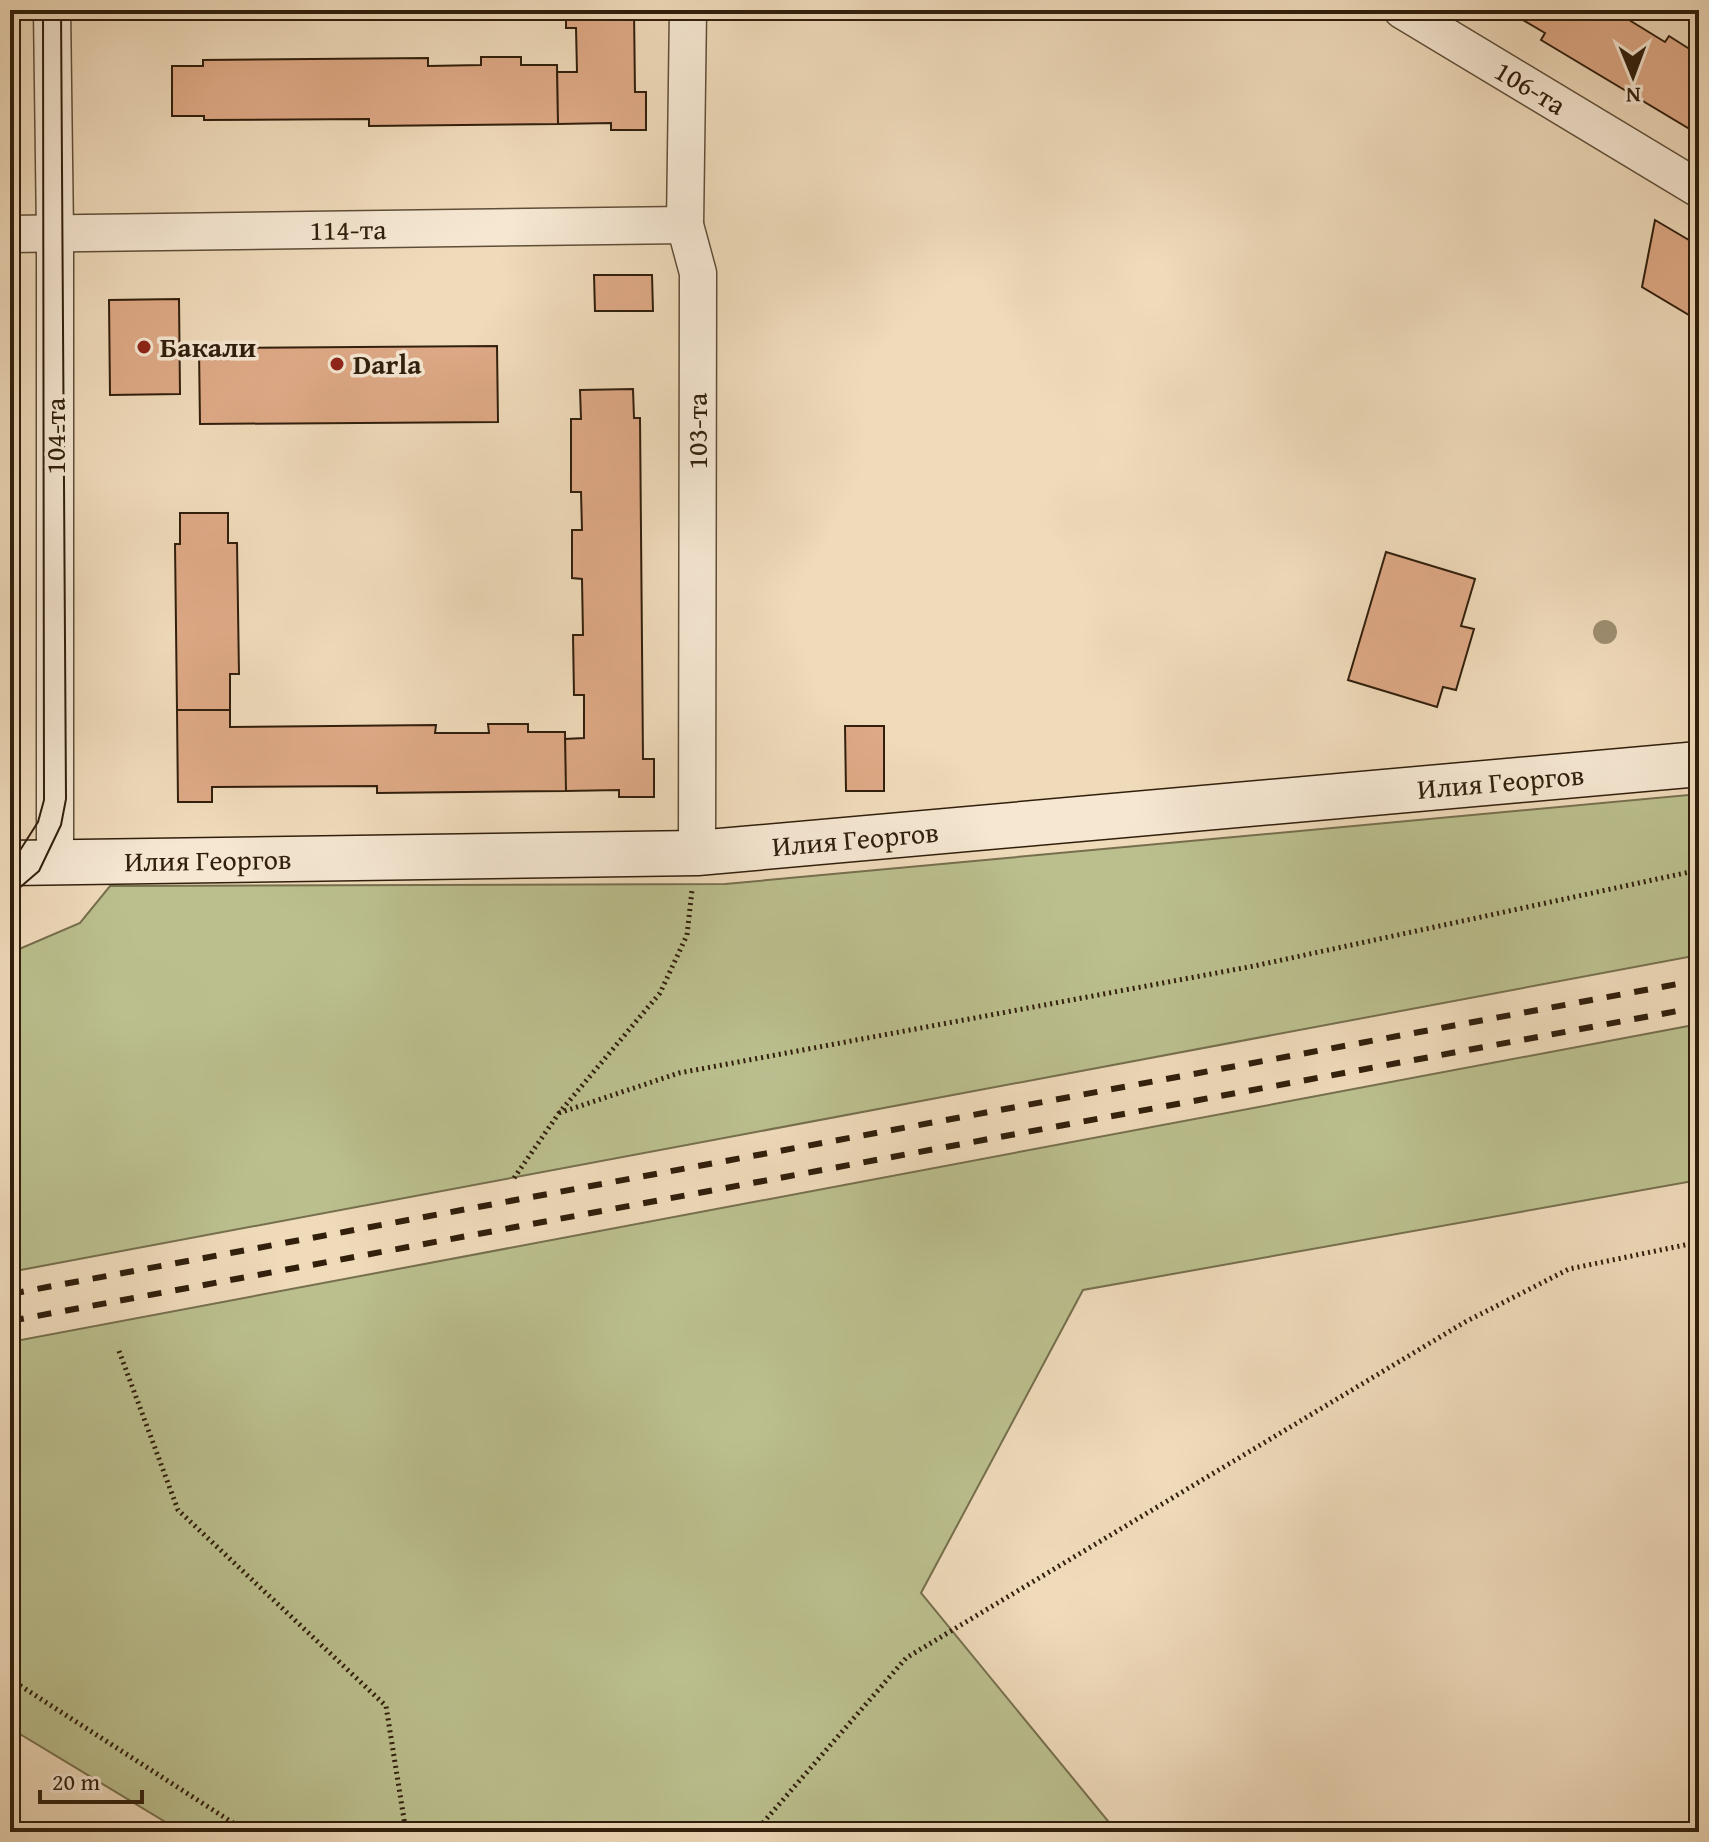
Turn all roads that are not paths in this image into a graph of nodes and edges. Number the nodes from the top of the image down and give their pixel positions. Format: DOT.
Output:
graph roads {
  1 [pos="52,10"];
  2 [pos="688,10"];
  3 [pos="1402,10"];
  4 [pos="1699,189"];
  5 [pos="685,225"];
  6 [pos="10,234"];
  7 [pos="55,234"];
  8 [pos="1699,764"];
  9 [pos="697,853"];
  10 [pos="55,862"];
  11 [pos="10,863"];
  1 -- 7 [label="street, 104-та"];
  2 -- 5 [label="street, 103-та"];
  3 -- 4 [label="street, 106-та"];
  5 -- 7 [label="street, 114-та"];
  5 -- 9 [label="street, 103-та"];
  6 -- 7 [label="street, 114-та"];
  7 -- 10 [label="street, 104-та"];
  8 -- 9 [label="street, Илия Георгов"];
  9 -- 10 [label="street, Илия Георгов"];
  10 -- 11 [label="street, Илия Георгов"];
}
